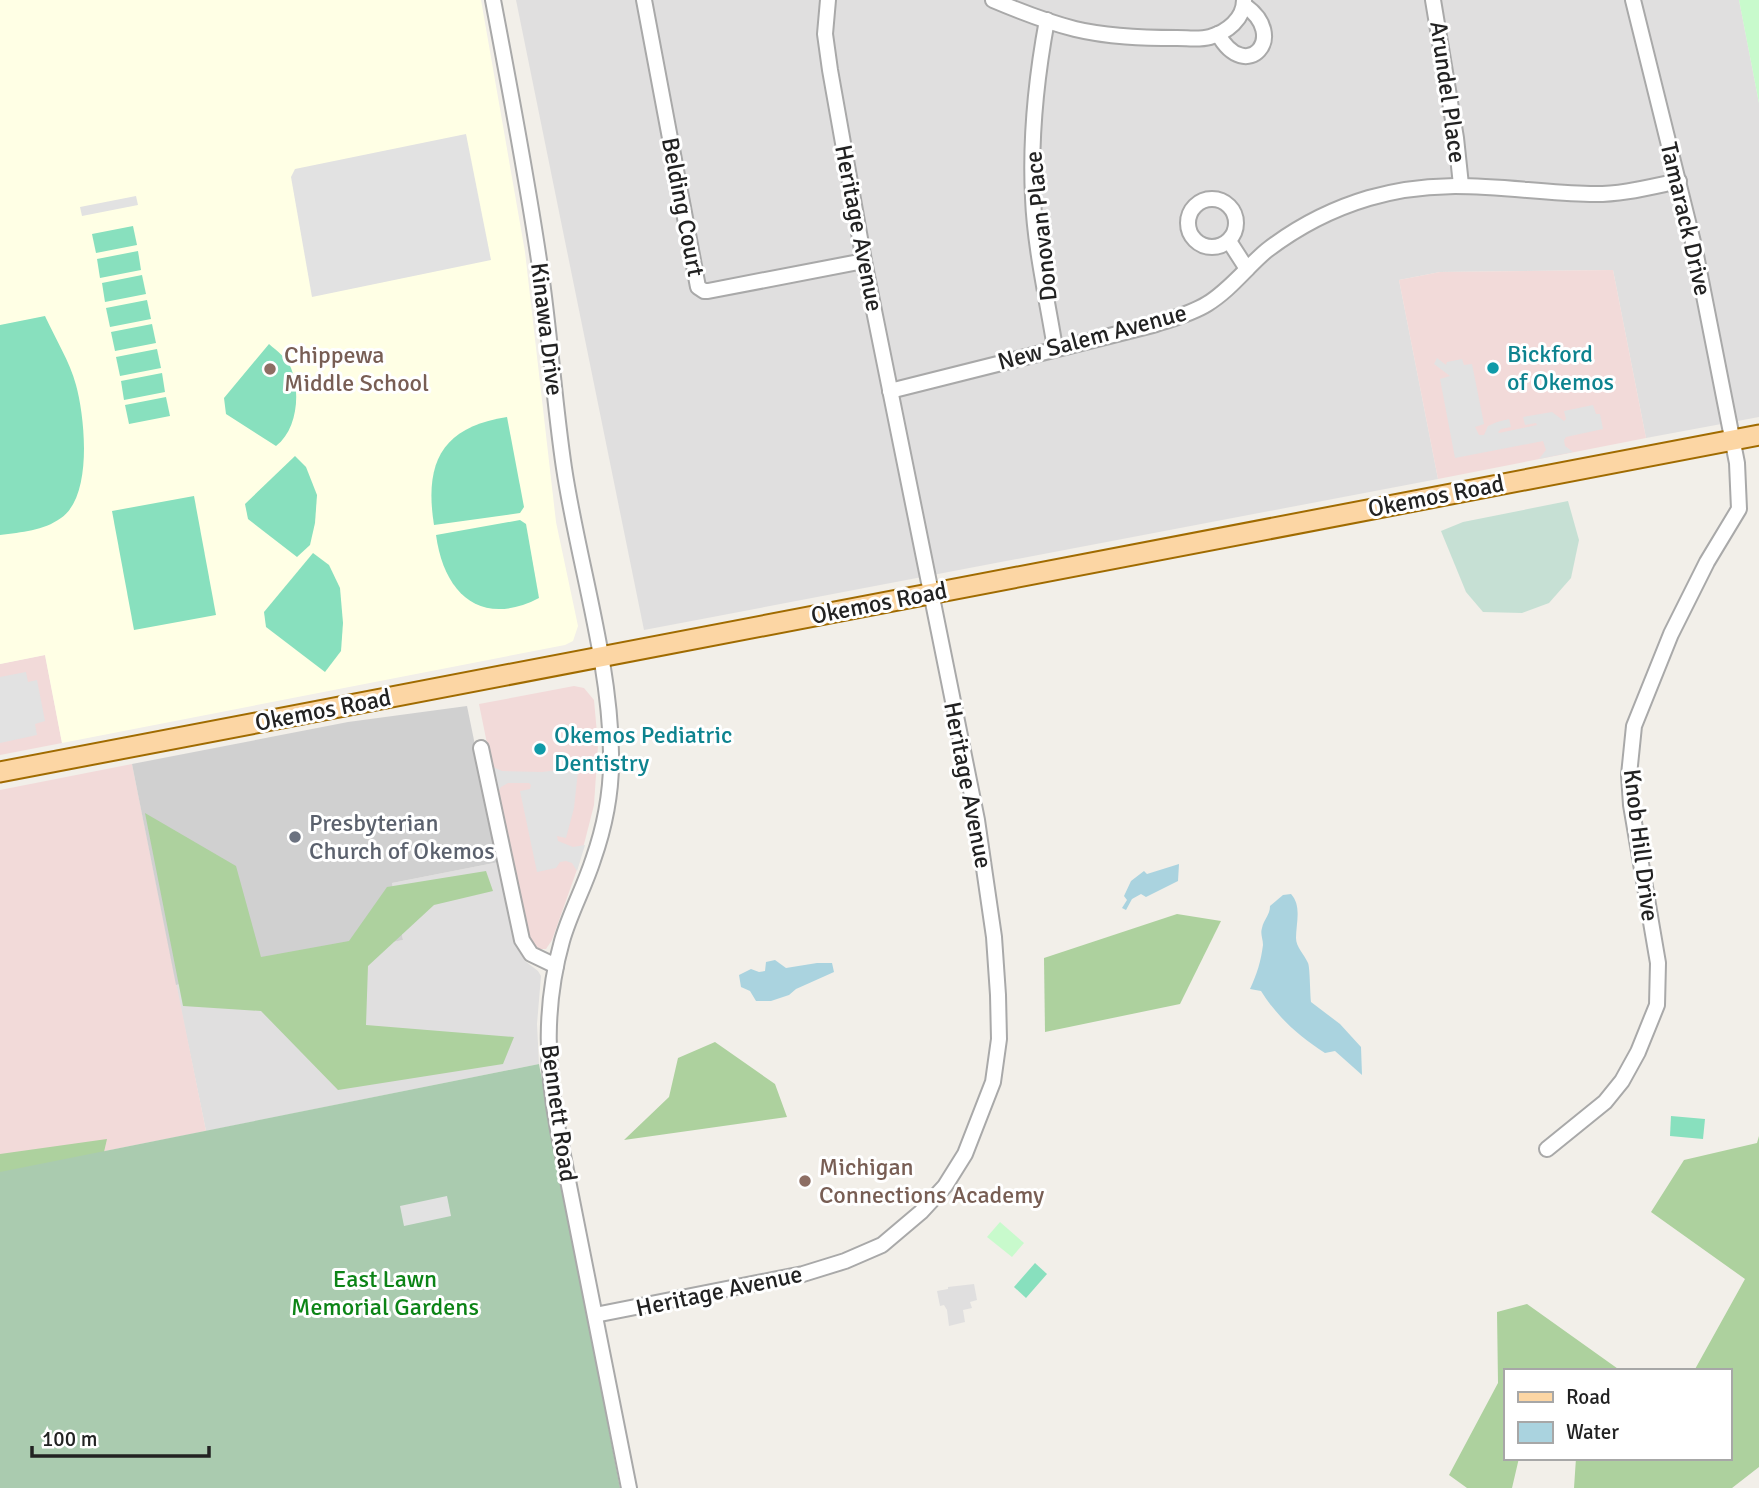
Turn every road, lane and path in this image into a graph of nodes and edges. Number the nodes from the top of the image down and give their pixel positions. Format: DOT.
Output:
graph roads {
  1 [pos="493,0"];
  2 [pos="644,0"];
  3 [pos="828,0"];
  4 [pos="993,0"];
  5 [pos="1433,0"];
  6 [pos="1633,0"];
  7 [pos="1244,3"];
  8 [pos="1047,20"];
  9 [pos="1218,34"];
  10 [pos="1679,181"];
  11 [pos="1461,185"];
  12 [pos="1229,241"];
  13 [pos="864,261"];
  14 [pos="1247,269"];
  15 [pos="1055,348"];
  16 [pos="890,391"];
  17 [pos="1759,435"];
  18 [pos="1732,440"];
  19 [pos="931,592"];
  20 [pos="600,657"];
  21 [pos="481,748"];
  22 [pos="0,772"];
  23 [pos="556,966"];
  24 [pos="1547,1149"];
  25 [pos="595,1315"];
  26 [pos="629,1488"];
  1 -- 20 [label="street, Kinawa Drive"];
  2 -- 13 [label="street, Belding Court"];
  3 -- 13 [label="street, Heritage Avenue"];
  4 -- 8 [label="street"];
  5 -- 11 [label="street, Arundel Place"];
  6 -- 10 [label="street, Tamarack Drive"];
  7 -- 9 [label="street"];
  7 -- 9 [label="street"];
  8 -- 9 [label="street"];
  8 -- 15 [label="street, Donovan Place"];
  10 -- 11 [label="street, New Salem Avenue"];
  10 -- 18 [label="street, Tamarack Drive"];
  11 -- 14 [label="street, New Salem Avenue"];
  12 -- 14 [label="street"];
  13 -- 16 [label="street, Heritage Avenue"];
  14 -- 15 [label="street, New Salem Avenue"];
  15 -- 16 [label="street, New Salem Avenue"];
  16 -- 19 [label="street, Heritage Avenue"];
  17 -- 18 [label="main road, Okemos Road"];
  18 -- 19 [label="main road, Okemos Road"];
  18 -- 24 [label="street, Knob Hill Drive"];
  19 -- 20 [label="main road, Okemos Road"];
  19 -- 25 [label="street, Heritage Avenue"];
  20 -- 22 [label="main road, Okemos Road"];
  20 -- 23 [label="street, Bennett Road"];
  21 -- 23 [label="street"];
  23 -- 25 [label="street, Bennett Road"];
  25 -- 26 [label="street, Bennett Road"];
}
